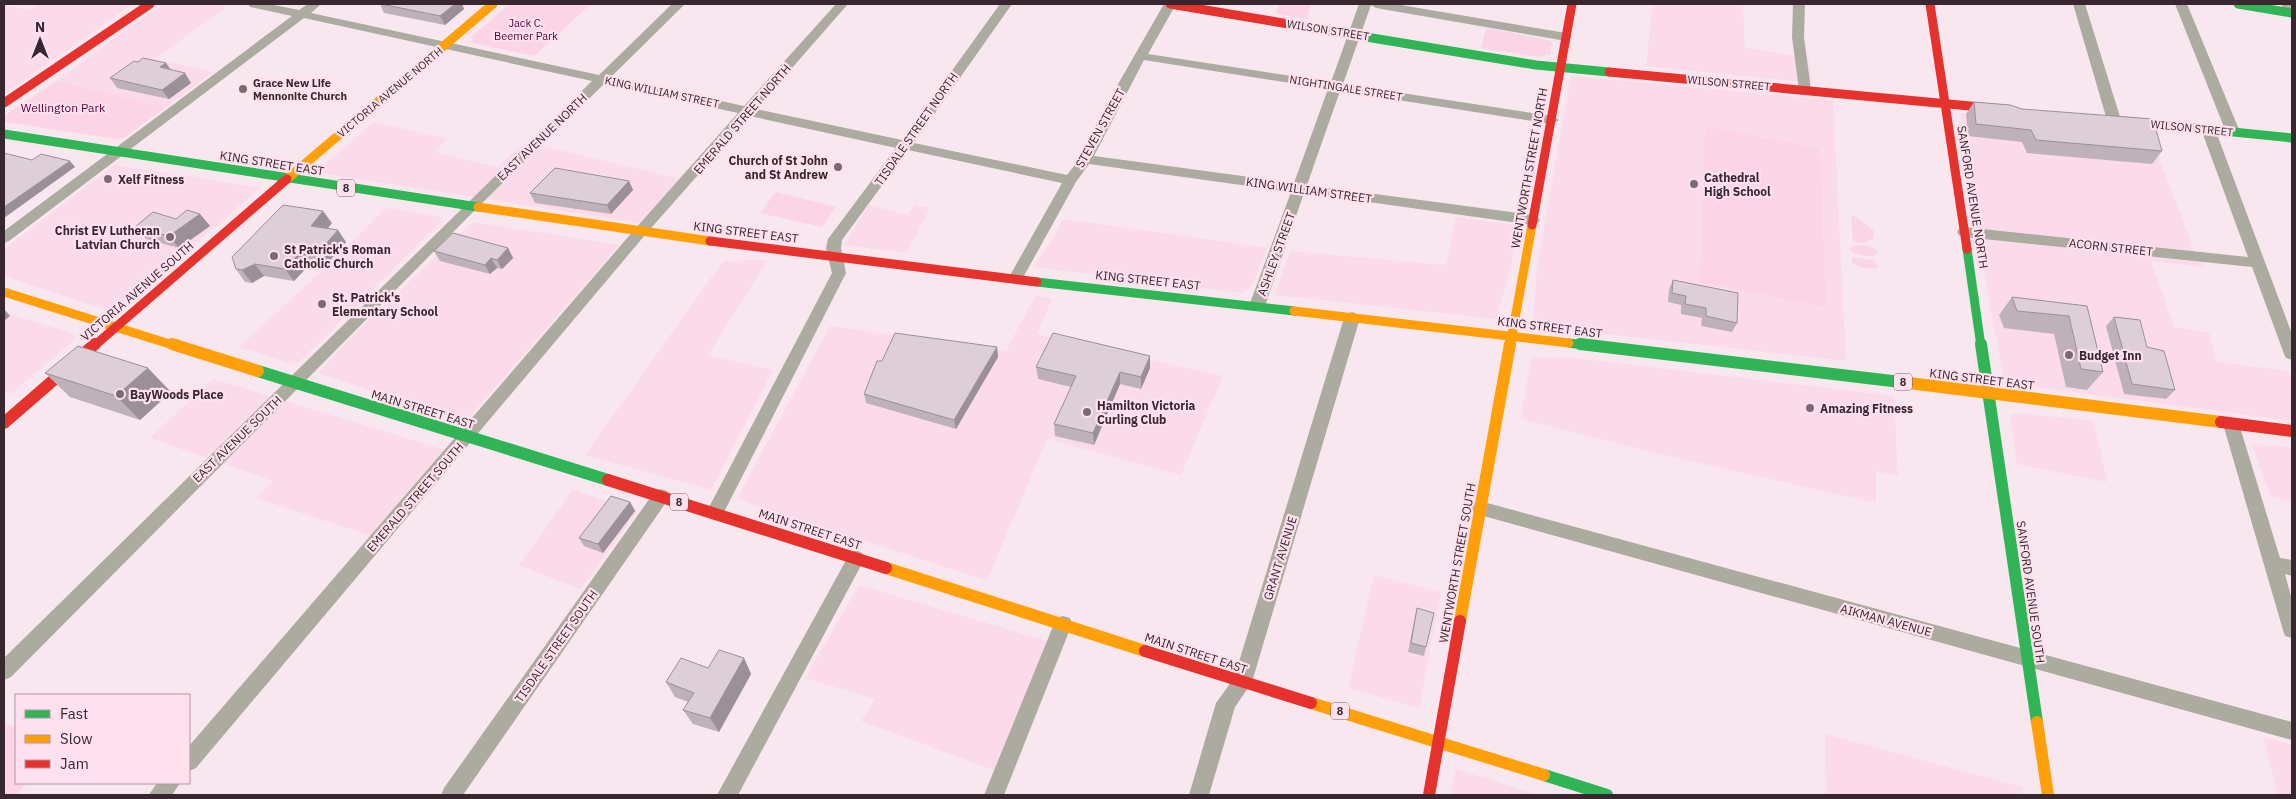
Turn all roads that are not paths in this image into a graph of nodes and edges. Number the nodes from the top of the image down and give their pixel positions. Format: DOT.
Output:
graph roads {
  1 [pos="150,4"];
  2 [pos="254,4"];
  3 [pos="315,4"];
  4 [pos="493,4"];
  5 [pos="679,4"];
  6 [pos="842,4"];
  7 [pos="1006,4"];
  8 [pos="1170,4"];
  9 [pos="1365,4"];
  10 [pos="1376,4"];
  11 [pos="1572,4"];
  12 [pos="1799,4"];
  13 [pos="1930,4"];
  14 [pos="2079,4"];
  15 [pos="2181,4"];
  16 [pos="2238,4"];
  17 [pos="2287,4"];
  18 [pos="302,13"];
  19 [pos="2292,13"];
  20 [pos="1354,34"];
  21 [pos="1566,37"];
  22 [pos="445,45"];
  23 [pos="1140,56"];
  24 [pos="1561,68"];
  25 [pos="602,79"];
  26 [pos="1336,86"];
  27 [pos="1804,90"];
  28 [pos="4,103"];
  29 [pos="1945,104"];
  30 [pos="748,110"];
  31 [pos="2017,111"];
  32 [pos="1552,120"];
  33 [pos="2109,120"];
  34 [pos="2208,130"];
  35 [pos="2233,132"];
  36 [pos="4,134"];
  37 [pos="2292,138"];
  38 [pos="904,144"];
  39 [pos="119,152"];
  40 [pos="1086,159"];
  41 [pos="287,179"];
  42 [pos="1070,180"];
  43 [pos="1300,189"];
  44 [pos="470,207"];
  45 [pos="1533,220"];
  46 [pos="640,232"];
  47 [pos="1964,232"];
  48 [pos="4,238"];
  49 [pos="835,256"];
  50 [pos="2259,263"];
  51 [pos="1015,279"];
  52 [pos="4,292"];
  53 [pos="1257,306"];
  54 [pos="1352,318"];
  55 [pos="115,327"];
  56 [pos="1512,336"];
  57 [pos="2292,354"];
  58 [pos="294,383"];
  59 [pos="1989,393"];
  60 [pos="4,423"];
  61 [pos="2232,424"];
  62 [pos="2292,431"];
  63 [pos="467,437"];
  64 [pos="661,496"];
  65 [pos="1480,508"];
  66 [pos="715,513"];
  67 [pos="856,558"];
  68 [pos="2273,564"];
  69 [pos="2292,568"];
  70 [pos="1063,624"];
  71 [pos="2292,630"];
  72 [pos="2027,659"];
  73 [pos="4,671"];
  74 [pos="1242,682"];
  75 [pos="2292,731"];
  76 [pos="1439,742"];
  77 [pos="190,760"];
  78 [pos="169,784"];
  79 [pos="159,795"];
  80 [pos="450,795"];
  81 [pos="727,795"];
  82 [pos="994,795"];
  83 [pos="1199,795"];
  84 [pos="1429,795"];
  85 [pos="1607,795"];
  86 [pos="2048,795"];
  1 -- 28 [label="main road"];
  2 -- 18 [label="street, KING WILLIAM STREET"];
  3 -- 18 [label="street"];
  4 -- 22 [label="main road, VICTORIA AVENUE NORTH"];
  5 -- 25 [label="street, EAST AVENUE NORTH"];
  6 -- 30 [label="street, EMERALD STREET NORTH"];
  7 -- 38 [label="street, TISDALE STREET NORTH"];
  8 -- 20 [label="main road, WILSON STREET"];
  8 -- 23 [label="street, STEVEN STREET"];
  9 -- 20 [label="street, ASHLEY STREET"];
  10 -- 21 [label="street"];
  11 -- 21 [label="main road, WENTWORTH STREET NORTH"];
  12 -- 27 [label="street"];
  13 -- 29 [label="main road, SANFORD AVENUE NORTH"];
  14 -- 33 [label="street"];
  15 -- 35 [label="street"];
  16 -- 19 [label="main road"];
  17 -- 19 [label="street"];
  18 -- 22 [label="street, KING WILLIAM STREET"];
  18 -- 39 [label="street"];
  20 -- 24 [label="main road, WILSON STREET"];
  20 -- 26 [label="street, ASHLEY STREET"];
  21 -- 24 [label="main road, WENTWORTH STREET NORTH"];
  22 -- 25 [label="street, KING WILLIAM STREET"];
  22 -- 41 [label="main road, VICTORIA AVENUE NORTH"];
  23 -- 26 [label="street, NIGHTINGALE STREET"];
  23 -- 40 [label="street, STEVEN STREET"];
  24 -- 27 [label="main road, WILSON STREET"];
  24 -- 32 [label="main road, WENTWORTH STREET NORTH"];
  25 -- 30 [label="street, KING WILLIAM STREET"];
  25 -- 44 [label="street, EAST AVENUE NORTH"];
  26 -- 32 [label="street, NIGHTINGALE STREET"];
  26 -- 43 [label="street, ASHLEY STREET"];
  27 -- 29 [label="main road, WILSON STREET"];
  29 -- 31 [label="main road, WILSON STREET"];
  29 -- 47 [label="main road, SANFORD AVENUE NORTH"];
  30 -- 38 [label="street, KING WILLIAM STREET"];
  30 -- 46 [label="street, EMERALD STREET NORTH"];
  32 -- 45 [label="main road, WENTWORTH STREET NORTH"];
  33 -- 34 [label="main road, WILSON STREET"];
  34 -- 35 [label="main road, WILSON STREET"];
  34 -- 50 [label="street"];
  35 -- 37 [label="main road, WILSON STREET"];
  36 -- 39 [label="main road, KING STREET EAST / 8"];
  38 -- 42 [label="street, KING WILLIAM STREET"];
  38 -- 49 [label="street, TISDALE STREET NORTH"];
  39 -- 41 [label="main road, KING STREET EAST / 8"];
  39 -- 48 [label="street"];
  40 -- 42 [label="street, STEVEN STREET"];
  40 -- 43 [label="street, KING WILLIAM STREET"];
  41 -- 44 [label="main road, KING STREET EAST / 8"];
  41 -- 55 [label="main road, VICTORIA AVENUE SOUTH"];
  42 -- 51 [label="street, STEVEN STREET"];
  43 -- 45 [label="street, KING WILLIAM STREET"];
  43 -- 53 [label="street, ASHLEY STREET"];
  44 -- 46 [label="main road, KING STREET EAST / 8"];
  44 -- 58 [label="street, EAST AVENUE SOUTH"];
  45 -- 56 [label="main road, WENTWORTH STREET NORTH"];
  46 -- 49 [label="main road, KING STREET EAST / 8"];
  46 -- 63 [label="street, EMERALD STREET SOUTH"];
  47 -- 50 [label="street, ACORN STREET"];
  47 -- 59 [label="main road, SANFORD AVENUE NORTH"];
  49 -- 51 [label="main road, KING STREET EAST / 8"];
  49 -- 66 [label="street"];
  50 -- 57 [label="street"];
  51 -- 53 [label="main road, KING STREET EAST / 8"];
  52 -- 55 [label="main road, MAIN STREET EAST / 8"];
  53 -- 54 [label="main road, KING STREET EAST / 8"];
  54 -- 56 [label="main road, KING STREET EAST / 8"];
  54 -- 74 [label="street, GRANT AVENUE"];
  55 -- 58 [label="main road, MAIN STREET EAST / 8"];
  55 -- 60 [label="main road, VICTORIA AVENUE SOUTH"];
  56 -- 59 [label="main road, KING STREET EAST / 8"];
  56 -- 65 [label="main road, WENTWORTH STREET SOUTH"];
  58 -- 63 [label="main road, MAIN STREET EAST / 8"];
  58 -- 73 [label="street, EAST AVENUE SOUTH"];
  59 -- 61 [label="main road, KING STREET EAST / 8"];
  59 -- 72 [label="main road, SANFORD AVENUE SOUTH"];
  61 -- 62 [label="main road, KING STREET EAST / 8"];
  61 -- 68 [label="street"];
  63 -- 64 [label="main road, MAIN STREET EAST / 8"];
  63 -- 77 [label="street, EMERALD STREET SOUTH"];
  64 -- 66 [label="main road, MAIN STREET EAST / 8"];
  64 -- 80 [label="street, TISDALE STREET SOUTH"];
  65 -- 72 [label="street, AIKMAN AVENUE"];
  65 -- 76 [label="main road, WENTWORTH STREET SOUTH"];
  66 -- 67 [label="main road, MAIN STREET EAST / 8"];
  67 -- 70 [label="main road, MAIN STREET EAST / 8"];
  67 -- 81 [label="street"];
  68 -- 69 [label="street"];
  68 -- 71 [label="street"];
  70 -- 74 [label="main road, MAIN STREET EAST / 8"];
  70 -- 82 [label="street"];
  72 -- 75 [label="street, AIKMAN AVENUE"];
  72 -- 86 [label="main road, SANFORD AVENUE SOUTH"];
  74 -- 76 [label="main road, MAIN STREET EAST / 8"];
  74 -- 83 [label="street, GRANT AVENUE"];
  76 -- 84 [label="main road, WENTWORTH STREET SOUTH"];
  76 -- 85 [label="main road, MAIN STREET EAST / 8"];
  78 -- 79 [label="street"];
}
